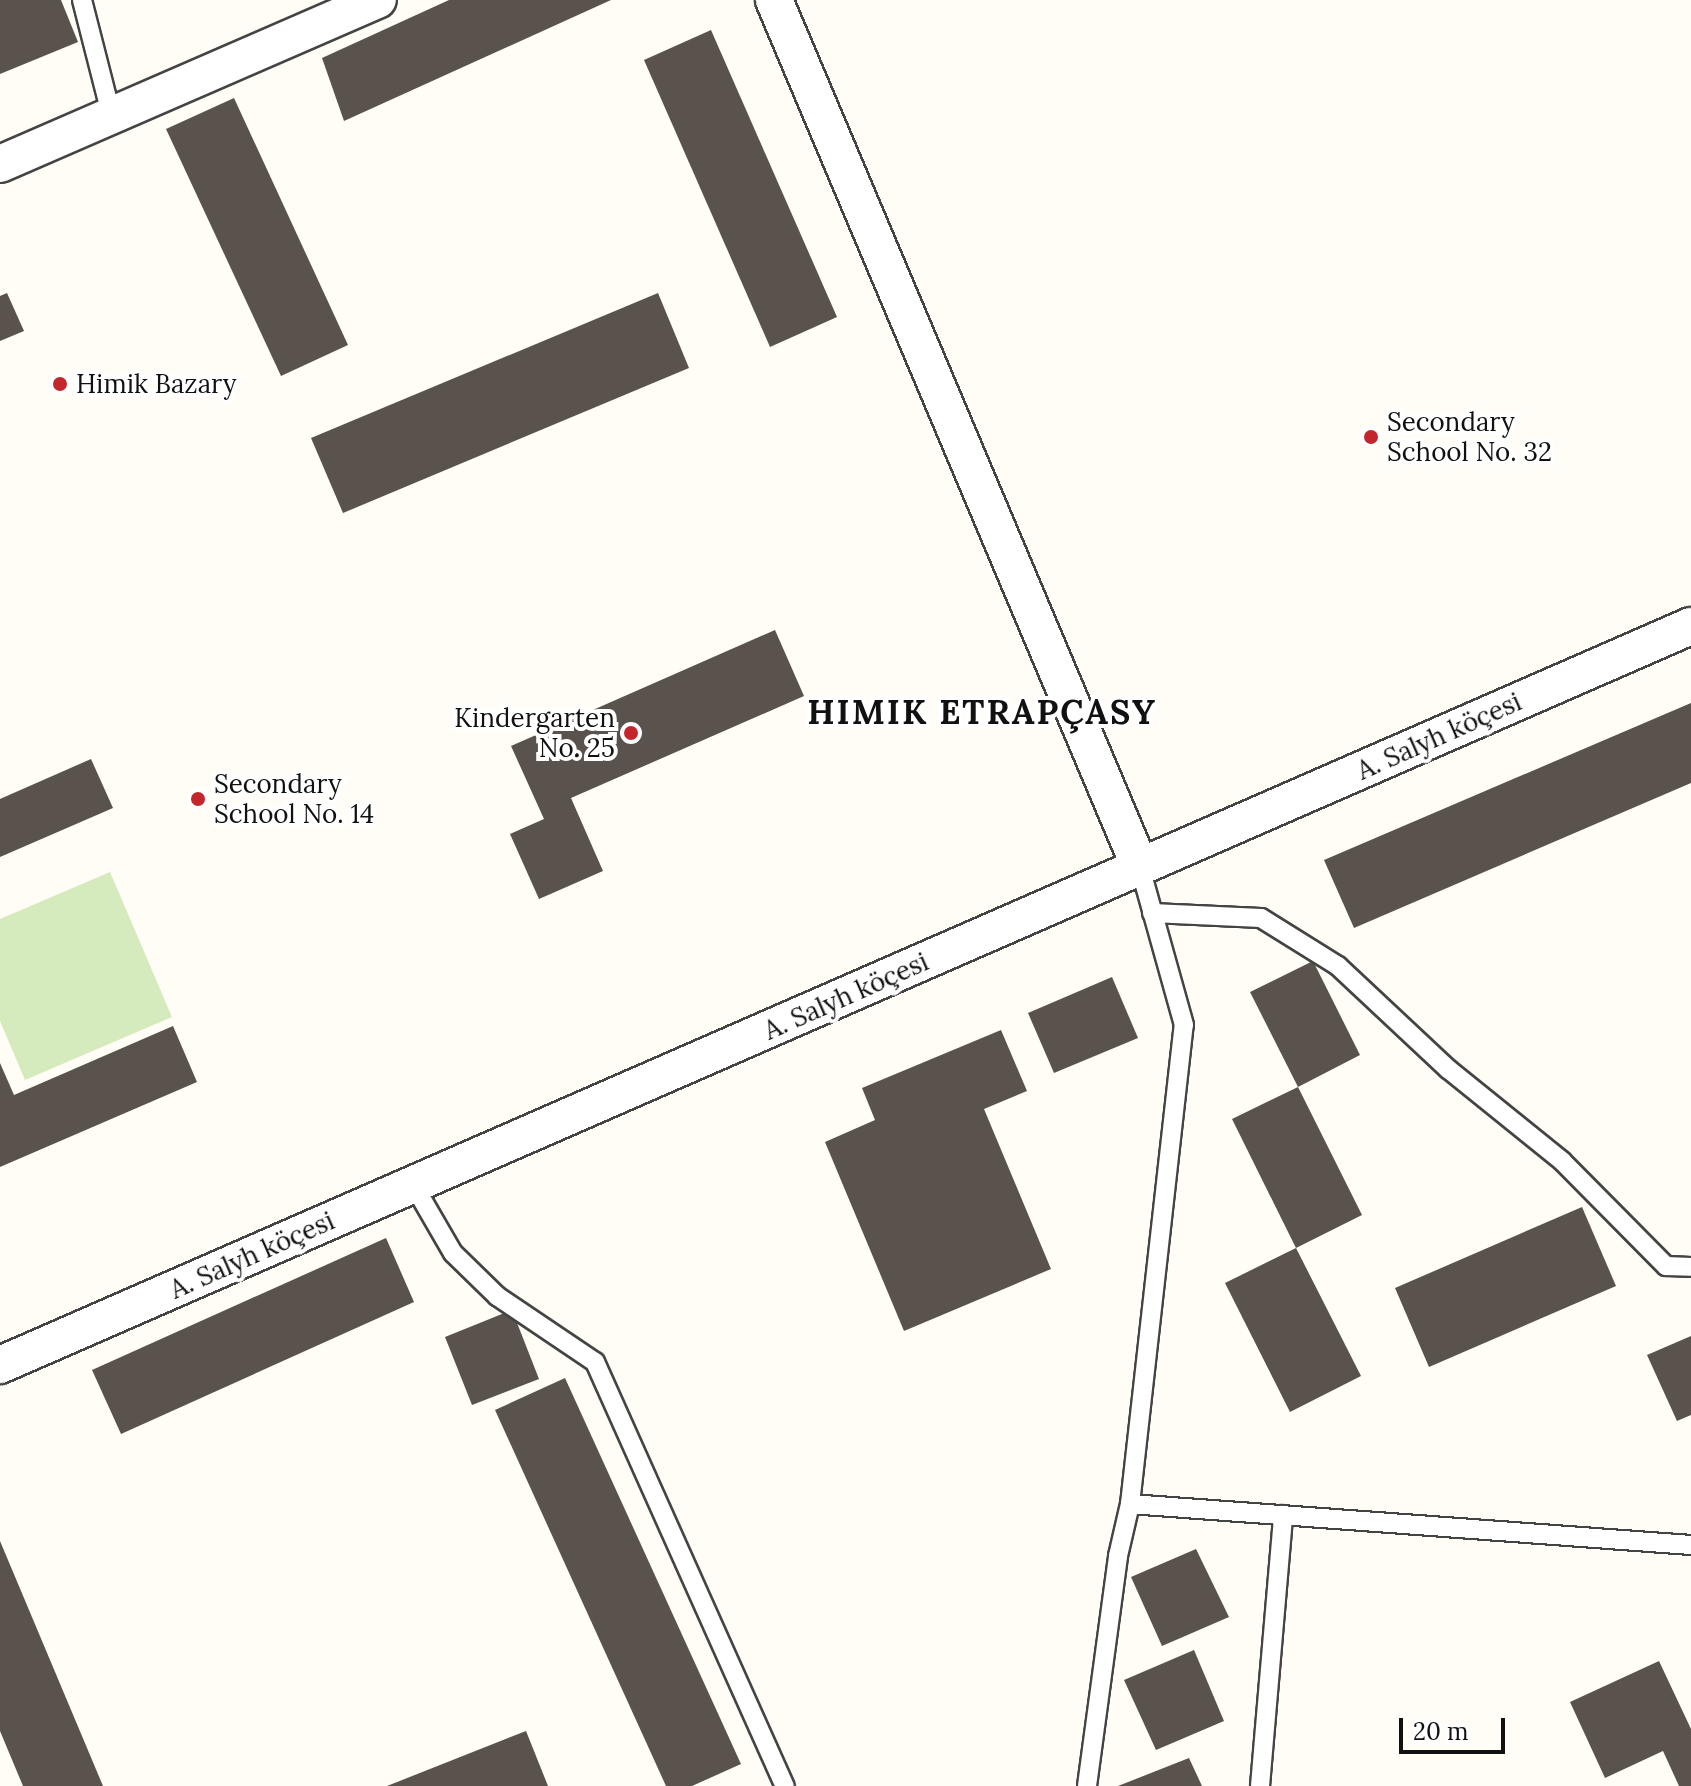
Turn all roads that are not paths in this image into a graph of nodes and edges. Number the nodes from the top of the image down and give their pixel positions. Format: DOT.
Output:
graph roads {
  1 [pos="82,0"];
  2 [pos="378,0"];
  3 [pos="774,0"];
  4 [pos="111,114"];
  5 [pos="0,164"];
  6 [pos="1691,626"];
  7 [pos="1140,867"];
  8 [pos="1152,913"];
  9 [pos="413,1184"];
  10 [pos="1691,1267"];
  11 [pos="0,1365"];
  12 [pos="1130,1504"];
  13 [pos="1283,1515"];
  14 [pos="1691,1545"];
  15 [pos="785,1786"];
  16 [pos="1087,1786"];
  17 [pos="1260,1786"];
  1 -- 4 [label="lane"];
  2 -- 4 [label="street"];
  3 -- 7 [label="street"];
  4 -- 5 [label="street"];
  6 -- 7 [label="street, A. Salyh köçesi"];
  7 -- 8 [label="lane"];
  7 -- 9 [label="street, A. Salyh köçesi"];
  8 -- 10 [label="lane"];
  8 -- 12 [label="lane"];
  9 -- 11 [label="street, A. Salyh köçesi"];
  9 -- 15 [label="lane"];
  12 -- 13 [label="lane"];
  12 -- 16 [label="lane"];
  13 -- 14 [label="lane"];
  13 -- 17 [label="lane"];
}
